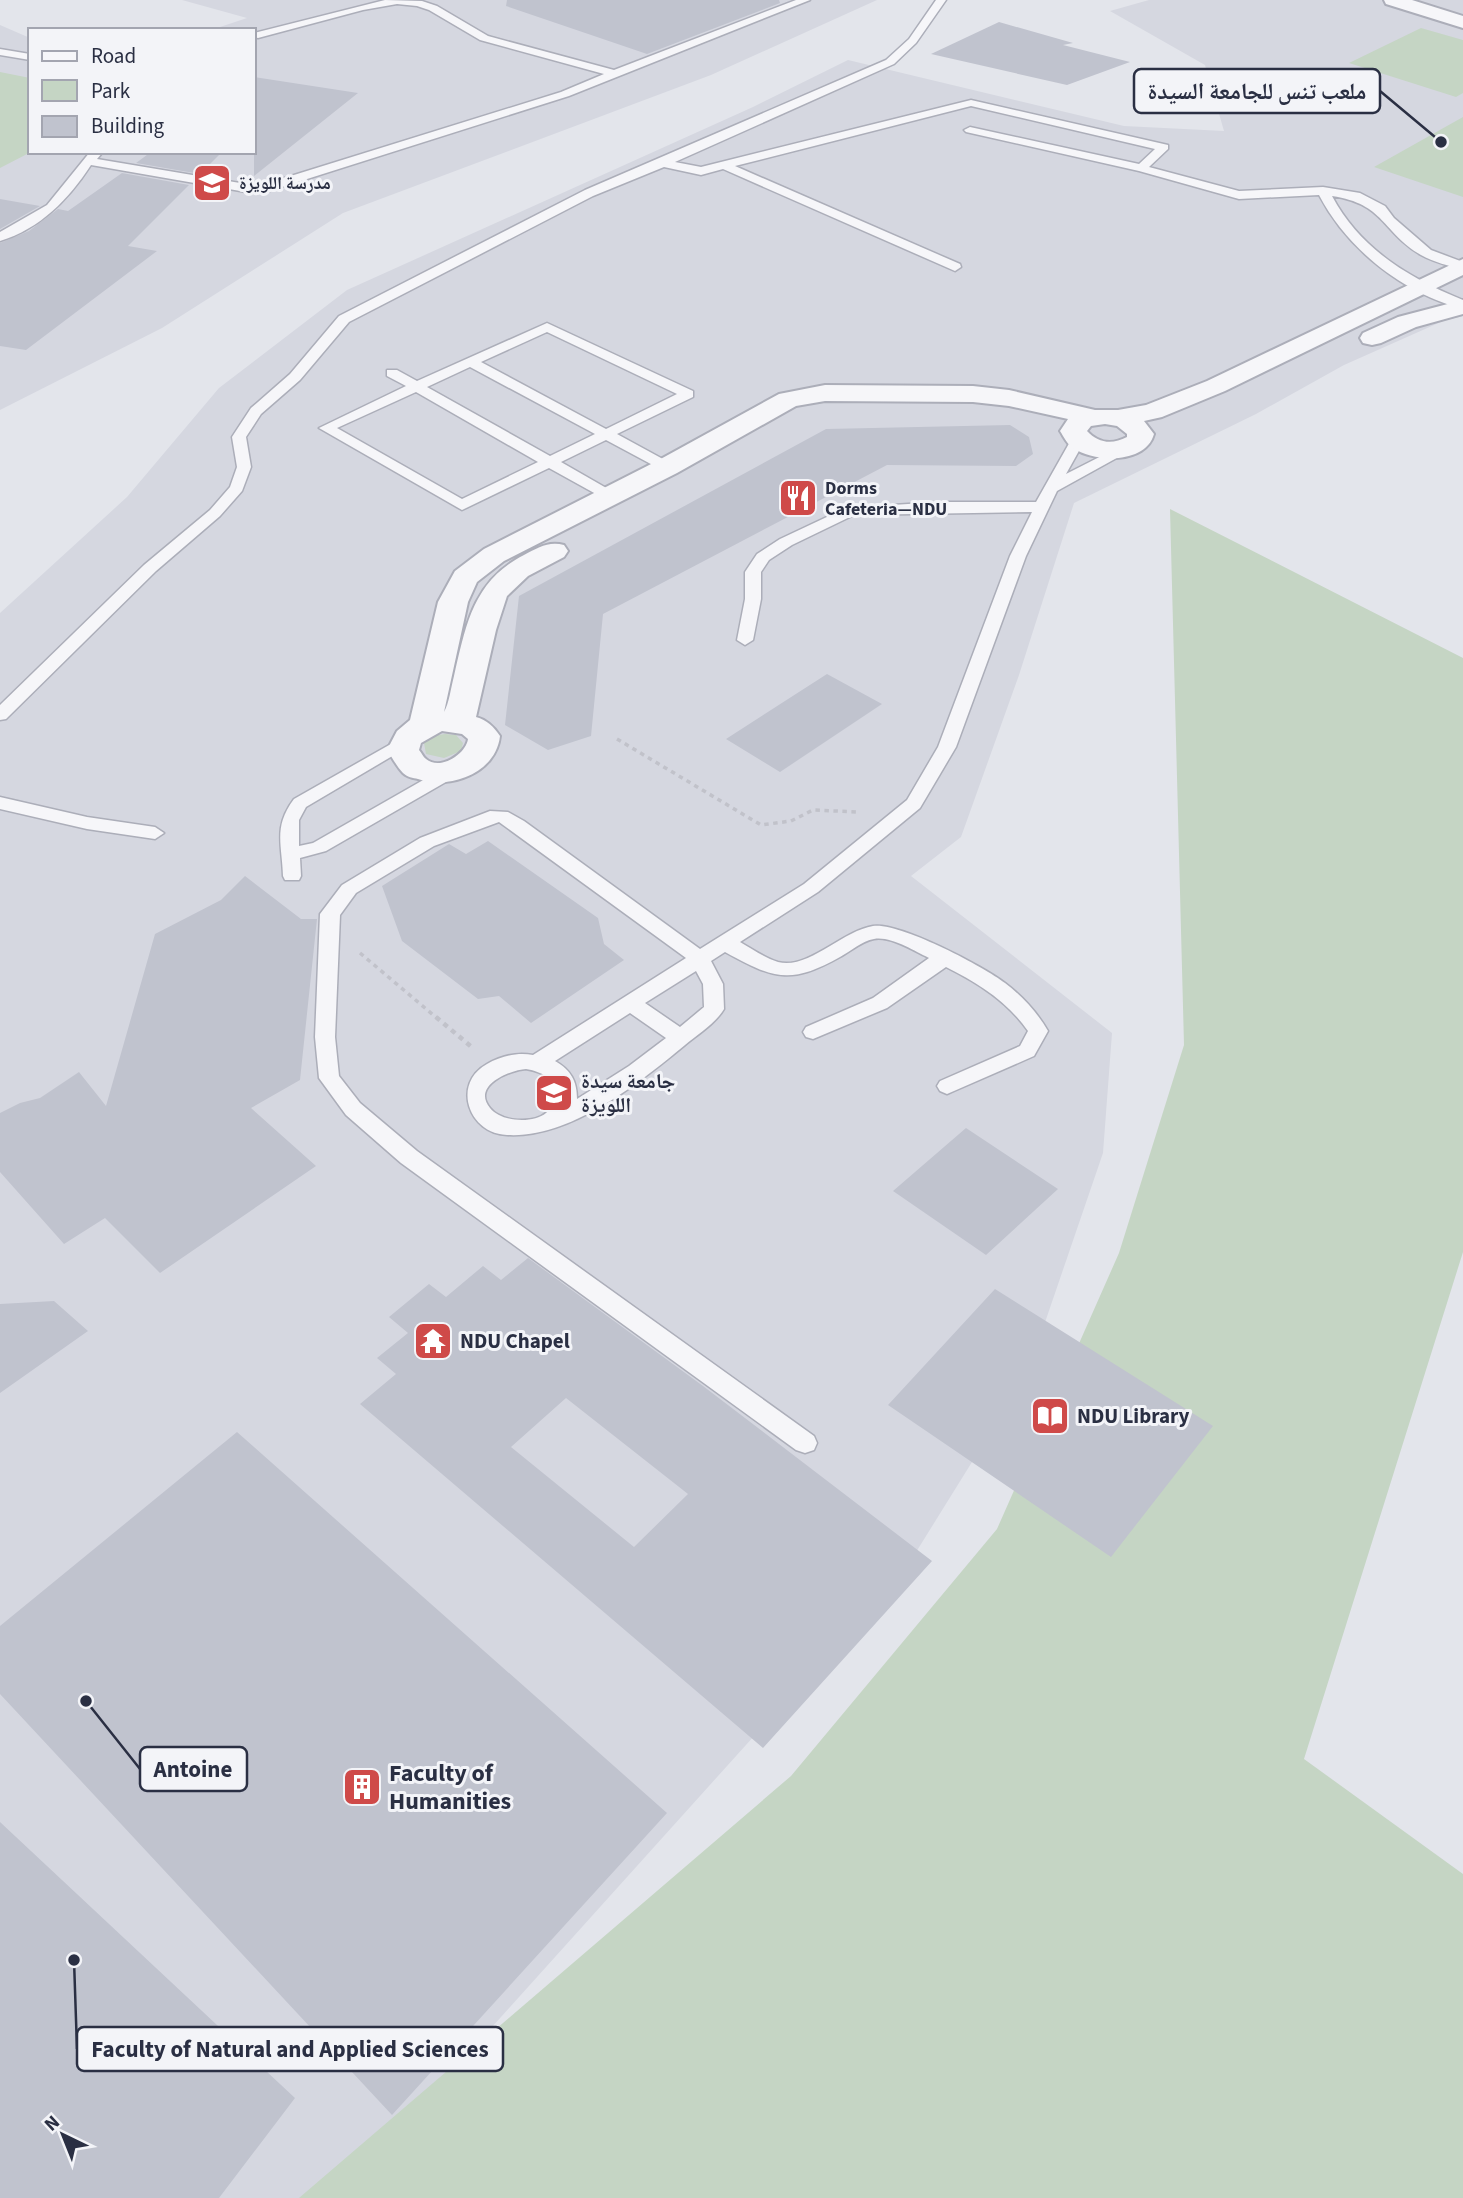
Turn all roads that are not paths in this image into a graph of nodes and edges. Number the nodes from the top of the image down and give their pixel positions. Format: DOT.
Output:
graph roads {
  1 [pos="805,0"];
  2 [pos="941,0"];
  3 [pos="1393,0"];
  4 [pos="1449,0"];
  5 [pos="1463,5"];
  6 [pos="318,6"];
  7 [pos="1463,22"];
  8 [pos="256,36"];
  9 [pos="0,52"];
  10 [pos="28,57"];
  11 [pos="0,61"];
  12 [pos="28,66"];
  13 [pos="615,74"];
  14 [pos="971,130"];
  15 [pos="92,157"];
  16 [pos="663,163"];
  17 [pos="723,165"];
  18 [pos="1141,168"];
  19 [pos="1323,191"];
  20 [pos="0,237"];
  21 [pos="1463,266"];
  22 [pos="955,267"];
  23 [pos="1420,288"];
  24 [pos="1463,306"];
  25 [pos="470,362"];
  26 [pos="392,373"];
  27 [pos="416,387"];
  28 [pos="1091,428"];
  29 [pos="606,434"];
  30 [pos="1133,445"];
  31 [pos="549,462"];
  32 [pos="667,467"];
  33 [pos="1051,488"];
  34 [pos="610,496"];
  35 [pos="1041,507"];
  36 [pos="745,640"];
  37 [pos="0,715"];
  38 [pos="459,722"];
  39 [pos="415,733"];
  40 [pos="452,771"];
  41 [pos="0,803"];
  42 [pos="155,834"];
  43 [pos="293,854"];
  44 [pos="292,876"];
  45 [pos="727,944"];
  46 [pos="944,958"];
  47 [pos="700,959"];
  48 [pos="631,1003"];
  49 [pos="813,1032"];
  50 [pos="681,1038"];
  51 [pos="538,1062"];
  52 [pos="947,1086"];
  53 [pos="554,1118"];
  54 [pos="805,1443"];
  1 -- 13 [label="lane"];
  2 -- 16 [label="lane"];
  3 -- 7 [label="street"];
  4 -- 5 [label="street"];
  6 -- 8 [label="lane"];
  8 -- 13 [label="lane"];
  9 -- 10 [label="lane"];
  11 -- 12 [label="lane"];
  13 -- 15 [label="lane"];
  14 -- 18 [label="lane"];
  15 -- 20 [label="lane"];
  16 -- 17 [label="lane"];
  16 -- 37 [label="lane"];
  17 -- 18 [label="lane"];
  17 -- 22 [label="lane"];
  18 -- 19 [label="lane"];
  19 -- 21 [label="lane"];
  19 -- 23 [label="lane"];
  21 -- 23 [label="street"];
  23 -- 24 [label="lane"];
  23 -- 28 [label="street"];
  24 -- 30 [label="street"];
  25 -- 27 [label="lane"];
  25 -- 29 [label="lane"];
  25 -- 29 [label="lane"];
  26 -- 27 [label="lane"];
  27 -- 31 [label="lane"];
  27 -- 31 [label="lane"];
  28 -- 30 [label="street"];
  28 -- 30 [label="street"];
  28 -- 32 [label="street"];
  28 -- 33 [label="lane"];
  28 -- 38 [label="street"];
  29 -- 31 [label="lane"];
  29 -- 32 [label="lane"];
  30 -- 33 [label="lane"];
  31 -- 34 [label="lane"];
  32 -- 34 [label="street"];
  33 -- 35 [label="lane"];
  34 -- 39 [label="street"];
  35 -- 36 [label="lane"];
  35 -- 45 [label="lane"];
  38 -- 39 [label="street"];
  38 -- 40 [label="street"];
  39 -- 40 [label="street"];
  39 -- 43 [label="lane"];
  40 -- 43 [label="lane"];
  41 -- 42 [label="lane"];
  43 -- 44 [label="lane"];
  45 -- 46 [label="lane"];
  45 -- 47 [label="lane"];
  46 -- 49 [label="lane"];
  46 -- 52 [label="lane"];
  47 -- 48 [label="lane"];
  47 -- 50 [label="lane"];
  47 -- 54 [label="lane"];
  48 -- 50 [label="lane"];
  48 -- 51 [label="lane"];
  50 -- 53 [label="lane"];
  51 -- 53 [label="lane"];
  51 -- 53 [label="lane"];
}
